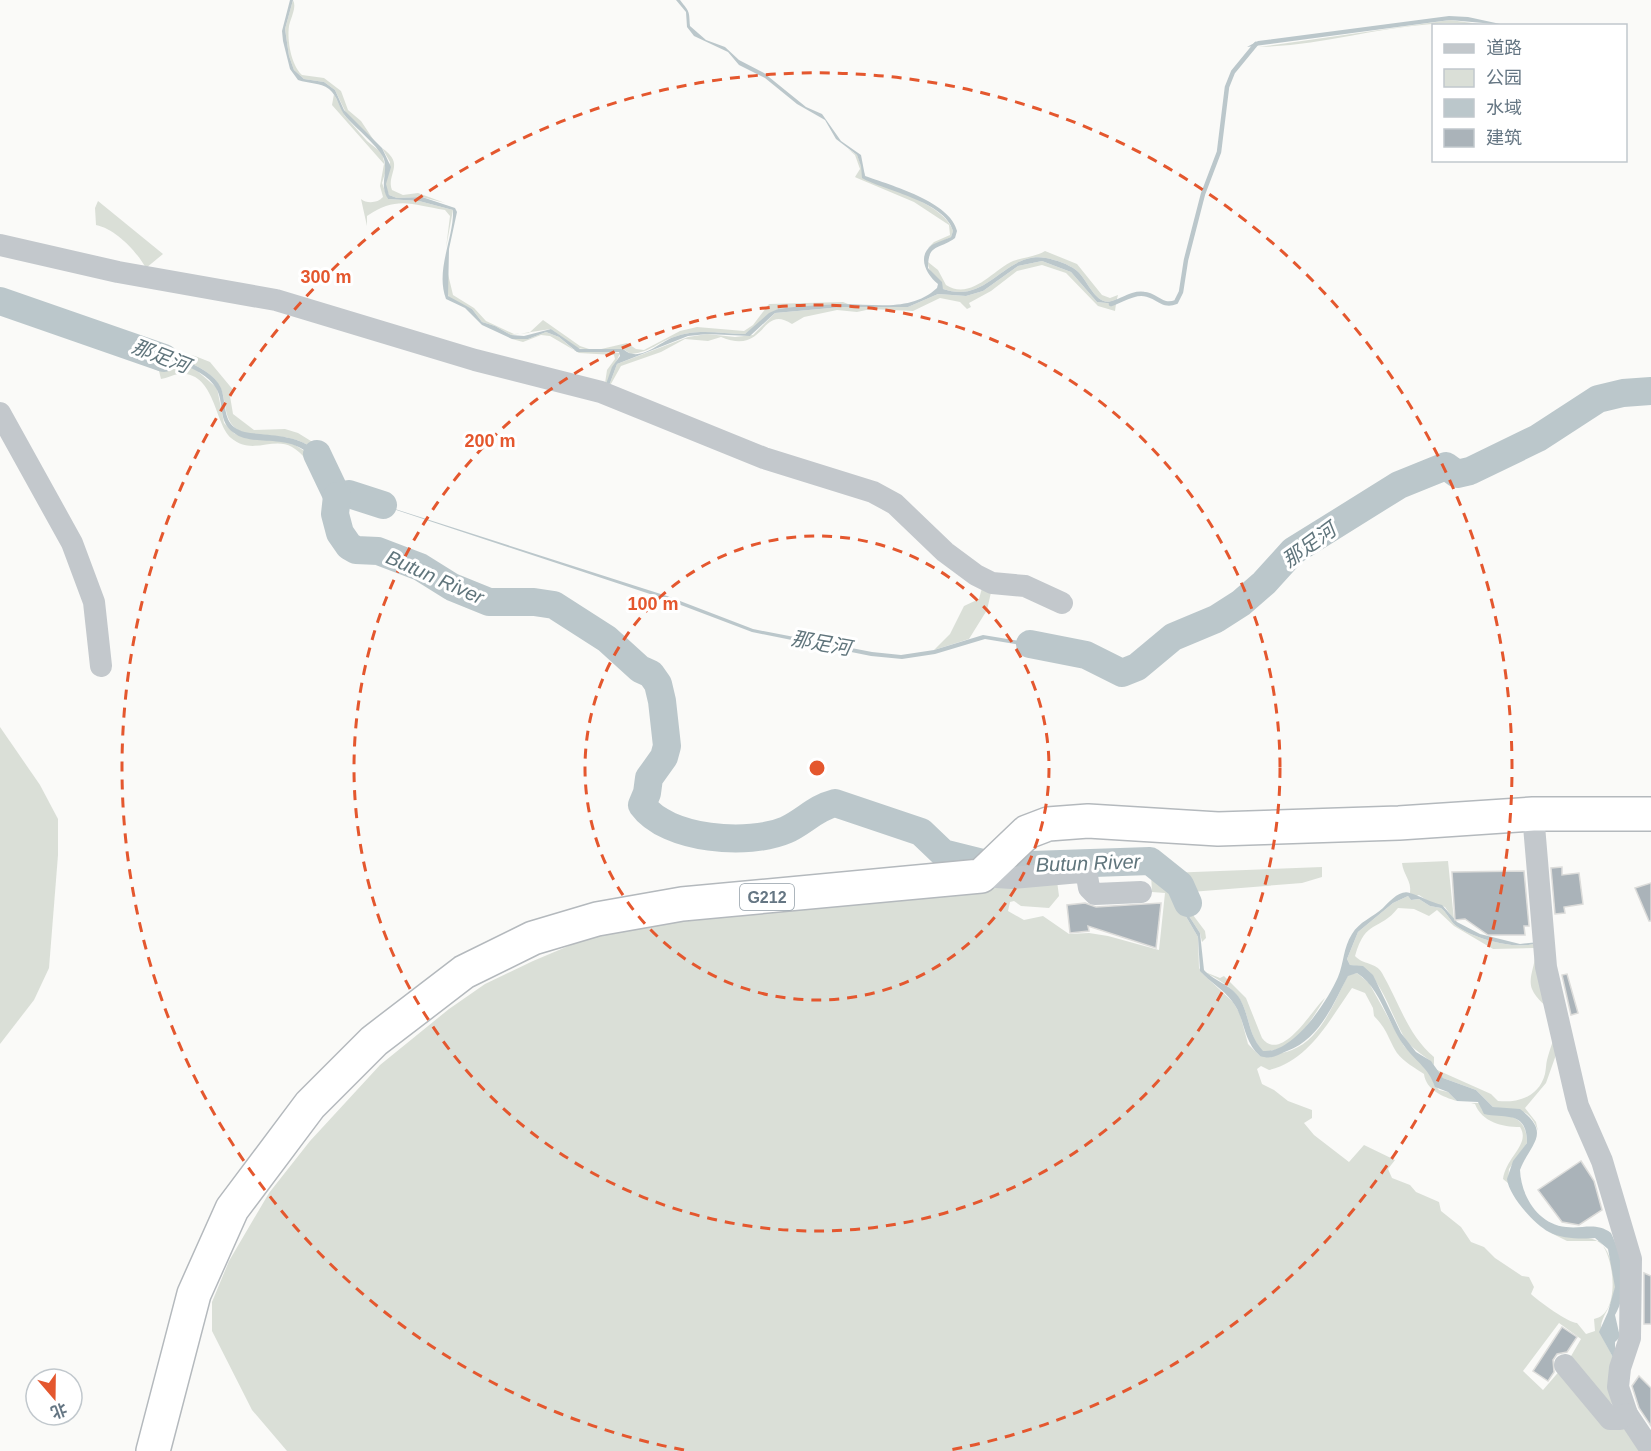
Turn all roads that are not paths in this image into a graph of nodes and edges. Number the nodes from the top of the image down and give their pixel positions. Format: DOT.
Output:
graph roads {
  1 [pos="0,245"];
  2 [pos="0,413"];
  3 [pos="1062,603"];
  4 [pos="101,666"];
  5 [pos="1533,814"];
  6 [pos="1651,814"];
  7 [pos="981,876"];
  8 [pos="1140,892"];
  9 [pos="1641,1263"];
  10 [pos="1565,1365"];
  11 [pos="1627,1414"];
  12 [pos="1651,1450"];
  13 [pos="153,1451"];
  1 -- 3 [label="street"];
  2 -- 4 [label="street"];
  5 -- 6 [label="highway"];
  5 -- 7 [label="highway"];
  5 -- 9 [label="street"];
  7 -- 8 [label="street"];
  7 -- 13 [label="highway, G212"];
  9 -- 11 [label="street"];
  10 -- 11 [label="street"];
  11 -- 12 [label="street"];
}
